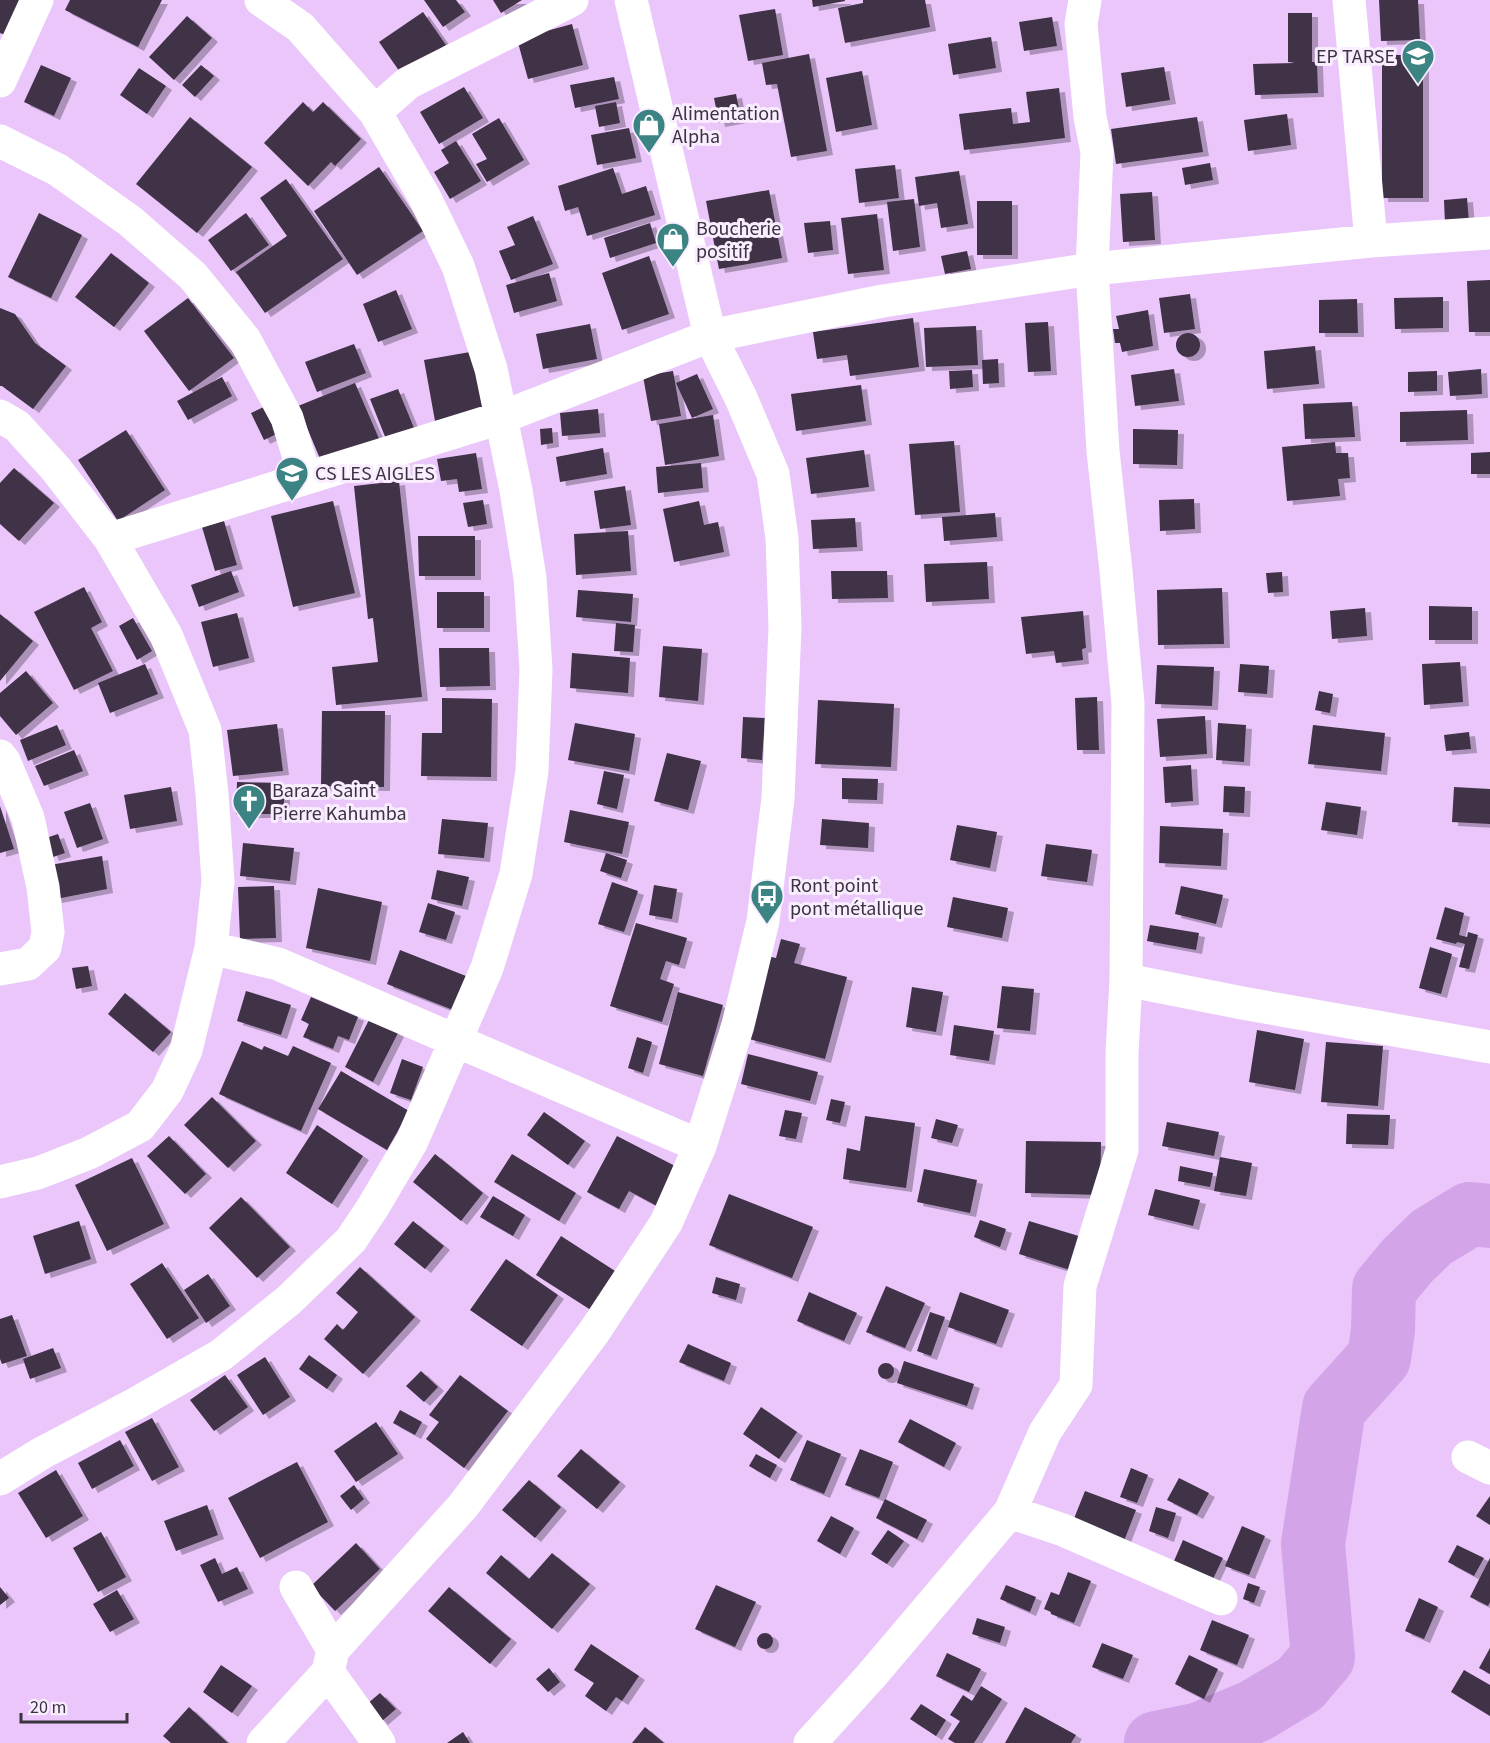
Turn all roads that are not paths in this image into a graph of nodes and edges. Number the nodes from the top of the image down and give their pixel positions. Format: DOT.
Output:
graph roads {
  1 [pos="37,0"];
  2 [pos="261,0"];
  3 [pos="572,0"];
  4 [pos="631,0"];
  5 [pos="1085,0"];
  6 [pos="1349,0"];
  7 [pos="0,81"];
  8 [pos="375,112"];
  9 [pos="0,141"];
  10 [pos="1490,233"];
  11 [pos="1371,241"];
  12 [pos="1092,268"];
  13 [pos="710,336"];
  14 [pos="0,416"];
  15 [pos="500,418"];
  16 [pos="305,477"];
  17 [pos="110,539"];
  18 [pos="0,756"];
  19 [pos="211,948"];
  20 [pos="0,969"];
  21 [pos="1126,980"];
  22 [pos="456,1041"];
  23 [pos="1490,1047"];
  24 [pos="700,1146"];
  25 [pos="0,1182"];
  26 [pos="0,1479"];
  27 [pos="1010,1512"];
  28 [pos="296,1587"];
  29 [pos="1221,1599"];
  30 [pos="331,1661"];
  31 [pos="263,1743"];
  32 [pos="379,1743"];
  33 [pos="810,1743"];
  1 -- 7 [label="street"];
  2 -- 8 [label="street"];
  3 -- 8 [label="street"];
  4 -- 13 [label="street"];
  5 -- 12 [label="street"];
  6 -- 11 [label="street"];
  8 -- 15 [label="street"];
  9 -- 16 [label="street"];
  10 -- 11 [label="street"];
  11 -- 12 [label="street"];
  12 -- 13 [label="street"];
  12 -- 21 [label="street"];
  13 -- 15 [label="street"];
  13 -- 24 [label="street"];
  14 -- 17 [label="street"];
  15 -- 16 [label="street"];
  15 -- 22 [label="street"];
  16 -- 17 [label="street"];
  17 -- 19 [label="street"];
  18 -- 20 [label="street"];
  19 -- 22 [label="street"];
  19 -- 25 [label="street"];
  21 -- 23 [label="street"];
  21 -- 27 [label="street"];
  22 -- 24 [label="street"];
  22 -- 26 [label="street"];
  24 -- 30 [label="street"];
  27 -- 29 [label="street"];
  27 -- 33 [label="street"];
  28 -- 30 [label="street"];
  30 -- 31 [label="street"];
  30 -- 32 [label="street"];
}
